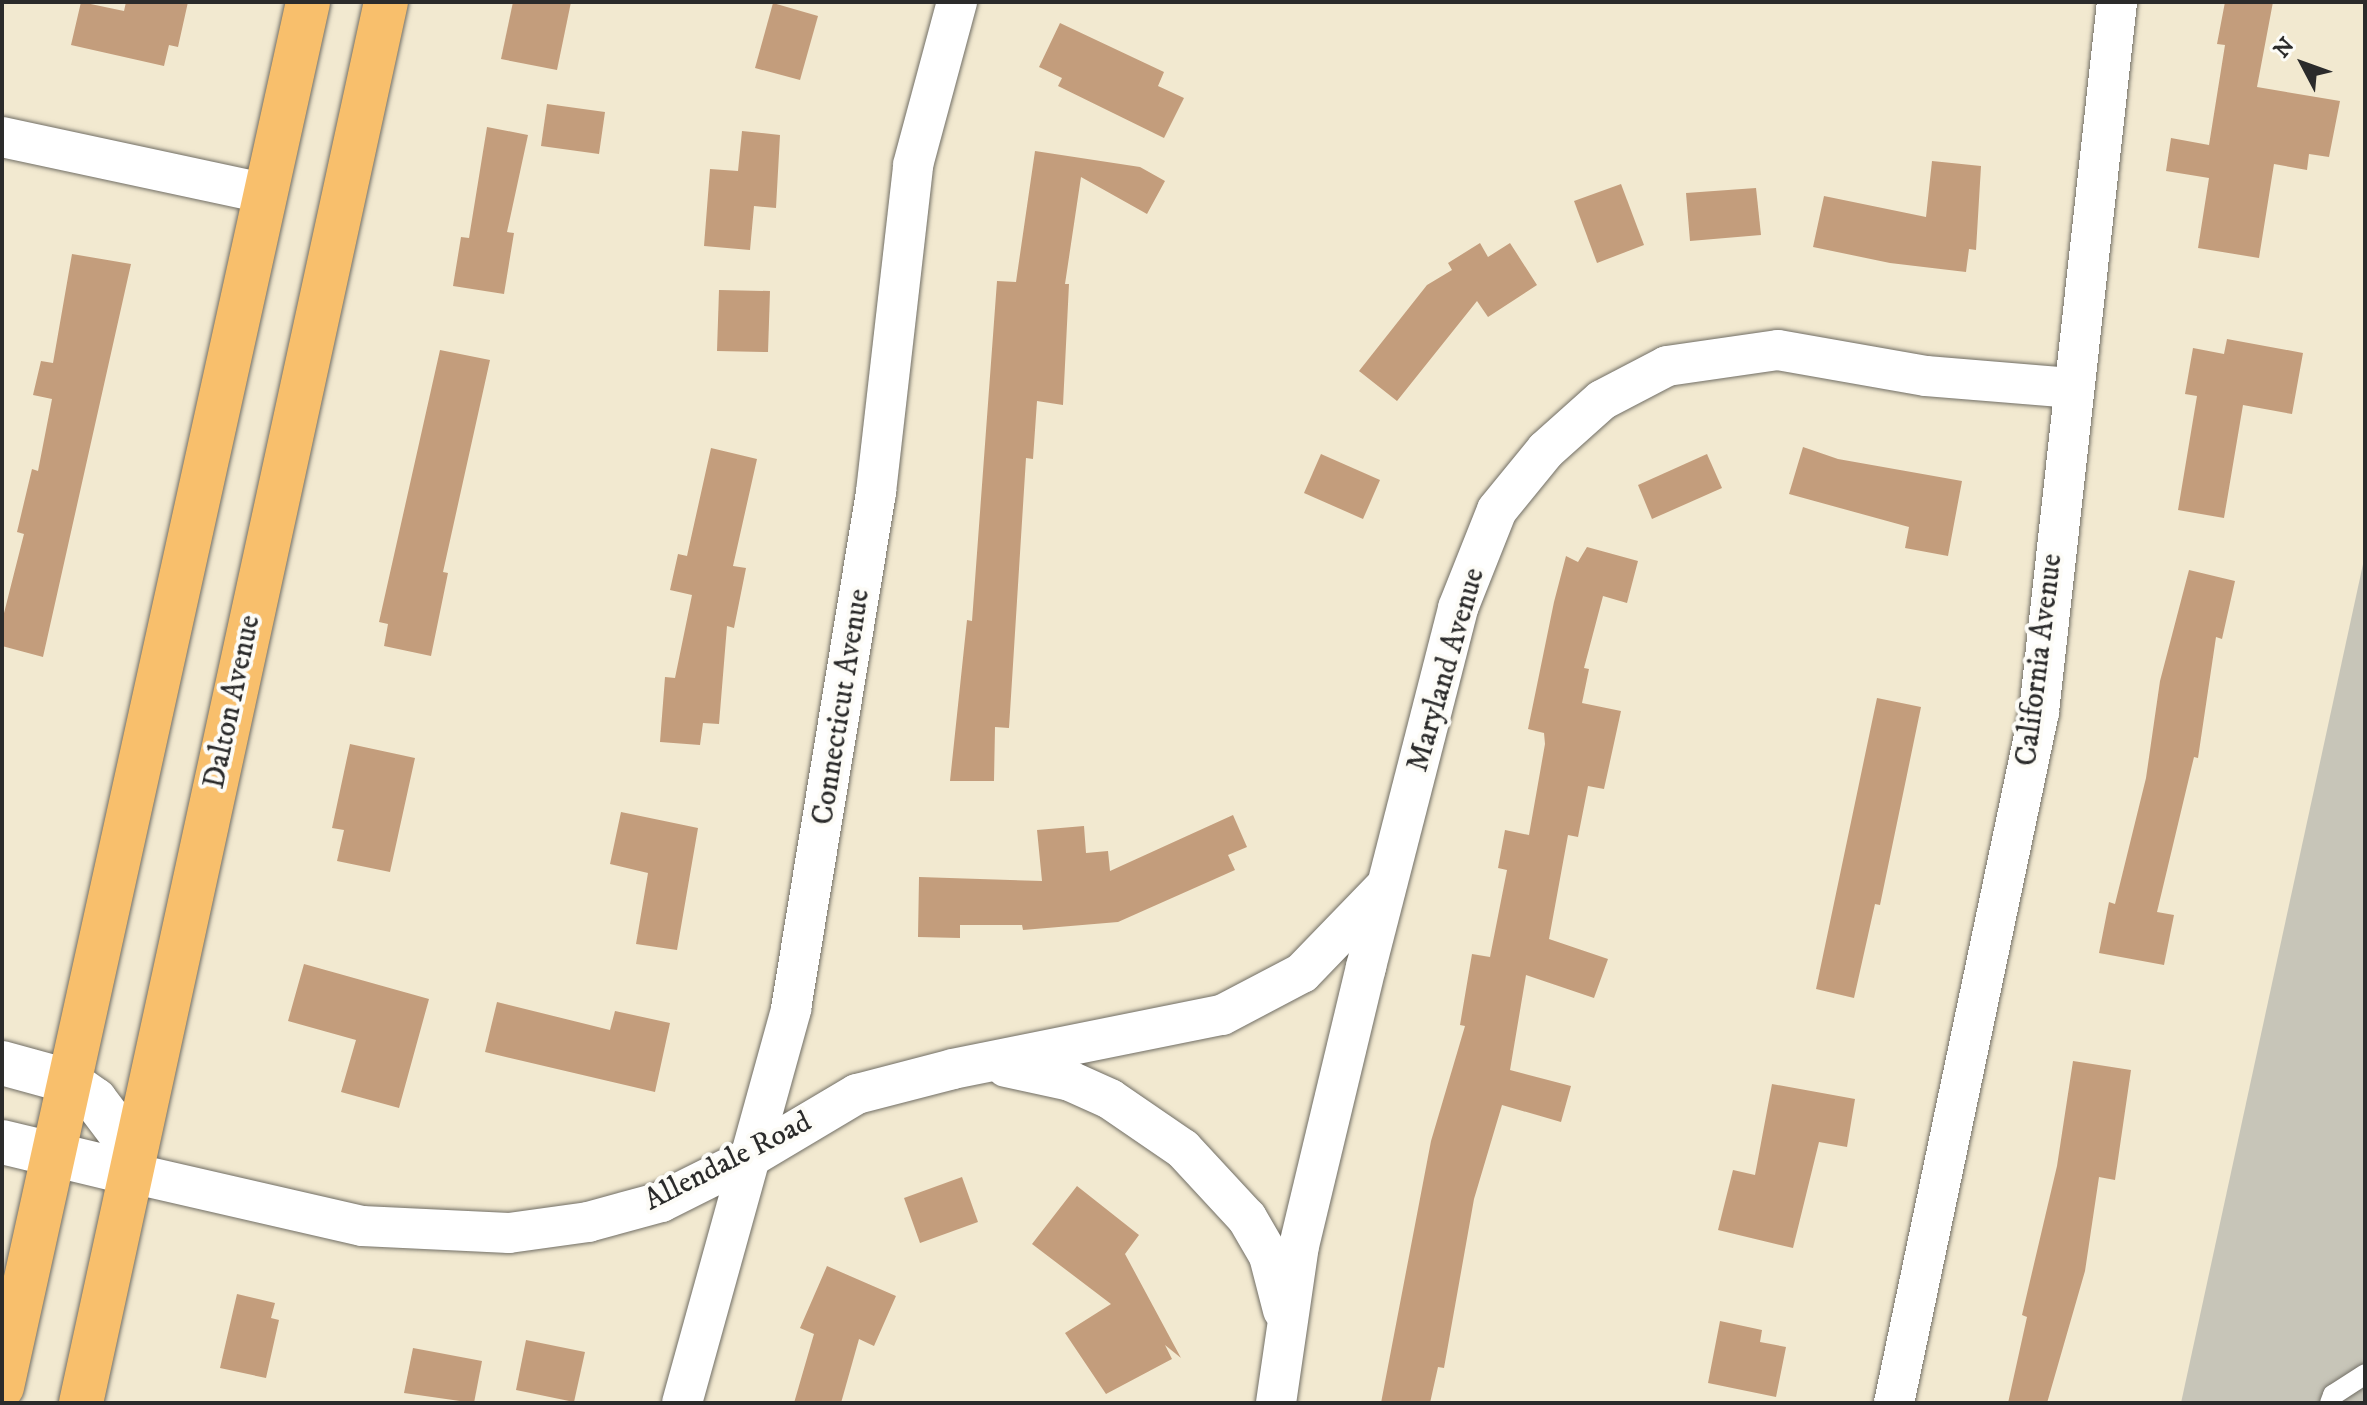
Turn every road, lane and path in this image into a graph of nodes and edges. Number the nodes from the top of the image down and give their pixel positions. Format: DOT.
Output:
graph roads {
  1 [pos="308,2"];
  2 [pos="386,2"];
  3 [pos="957,2"];
  4 [pos="2117,2"];
  5 [pos="2,137"];
  6 [pos="267,194"];
  7 [pos="2071,388"];
  8 [pos="1389,883"];
  9 [pos="2,1063"];
  10 [pos="987,1065"];
  11 [pos="68,1081"];
  12 [pos="2,1142"];
  13 [pos="53,1154"];
  14 [pos="749,1158"];
  15 [pos="131,1173"];
  16 [pos="1286,1338"];
  17 [pos="2365,1374"];
  18 [pos="2,1387"];
  19 [pos="81,1403"];
  20 [pos="682,1403"];
  21 [pos="1276,1403"];
  22 [pos="1894,1403"];
  23 [pos="2330,1403"];
  1 -- 6 [label="main road"];
  2 -- 15 [label="main road, Dalton Avenue"];
  3 -- 14 [label="street, Connecticut Avenue"];
  4 -- 7 [label="street, California Avenue"];
  5 -- 6 [label="street"];
  6 -- 11 [label="main road"];
  7 -- 8 [label="street, Maryland Avenue"];
  7 -- 22 [label="street, California Avenue"];
  8 -- 10 [label="street, Allendale Road"];
  8 -- 16 [label="street, Maryland Avenue"];
  9 -- 11 [label="street"];
  10 -- 14 [label="street, Allendale Road"];
  10 -- 16 [label="street, Allendale Road"];
  11 -- 13 [label="main road"];
  11 -- 15 [label="street"];
  12 -- 13 [label="street"];
  13 -- 15 [label="street"];
  13 -- 18 [label="main road"];
  14 -- 15 [label="street, Allendale Road"];
  14 -- 20 [label="street, Connecticut Avenue"];
  15 -- 19 [label="main road, Dalton Avenue"];
  16 -- 21 [label="street, Maryland Avenue"];
  17 -- 23 [label="lane"];
}
